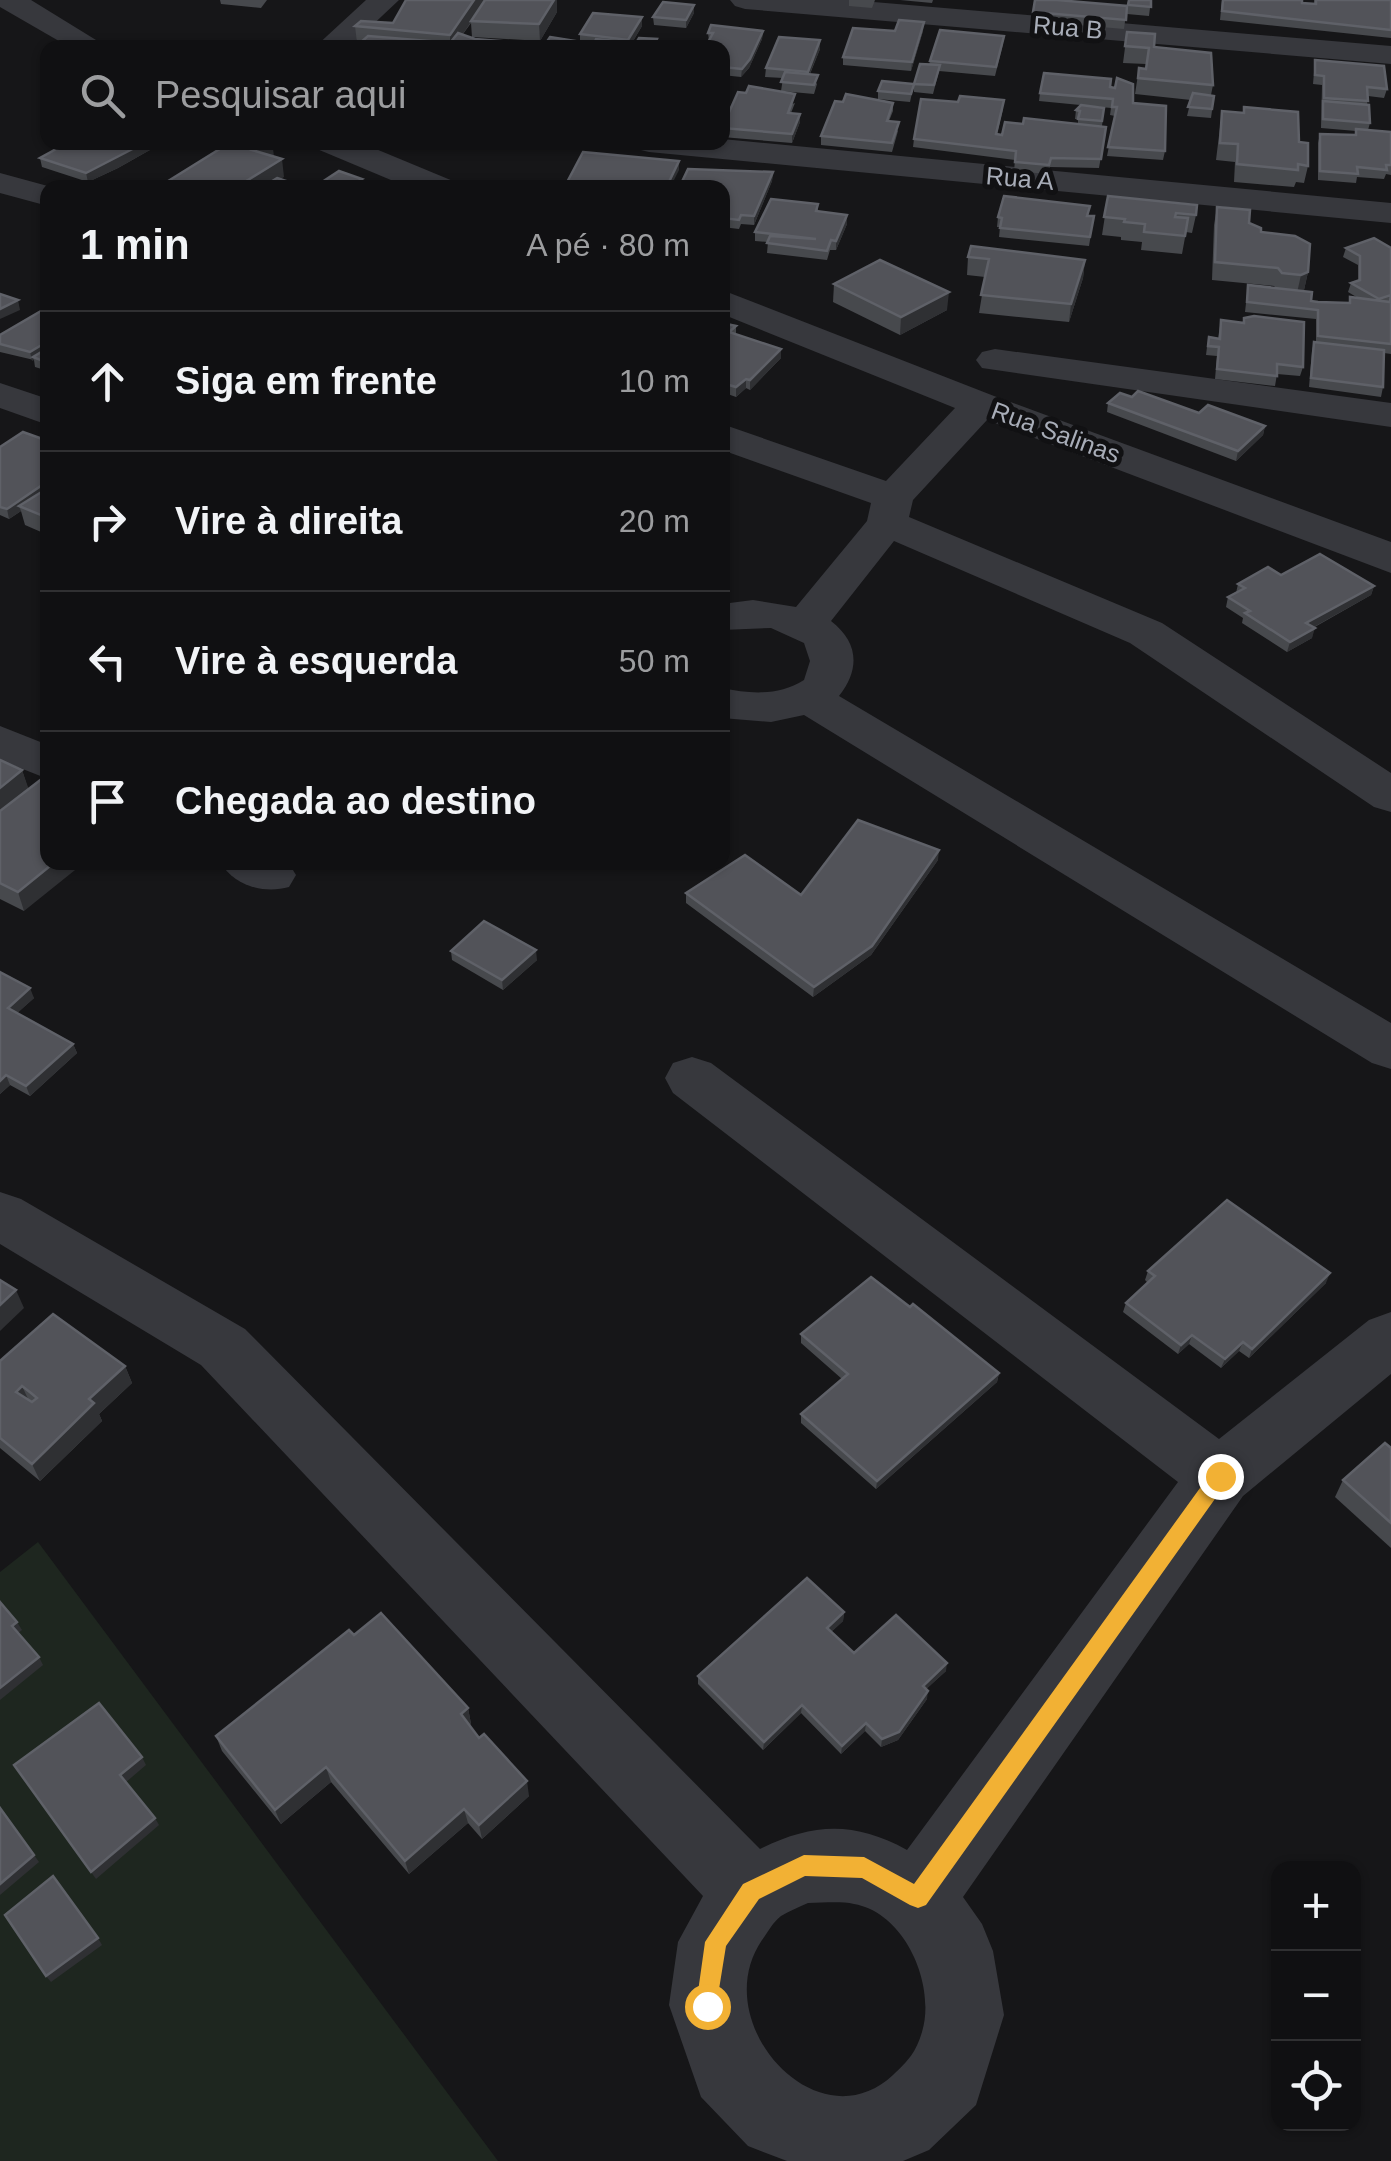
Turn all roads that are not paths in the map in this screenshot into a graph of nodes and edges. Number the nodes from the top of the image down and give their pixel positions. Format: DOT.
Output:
graph roads {
  1 [pos="9,0"];
  2 [pos="384,0"];
  3 [pos="745,0"];
  4 [pos="80,40"];
  5 [pos="338,40"];
  6 [pos="1391,55"];
  7 [pos="348,150"];
  8 [pos="730,150"];
  9 [pos="422,180"];
  10 [pos="0,183"];
  11 [pos="40,194"];
  12 [pos="1391,213"];
  13 [pos="730,304"];
  14 [pos="995,360"];
  15 [pos="0,395"];
  16 [pos="980,404"];
  17 [pos="40,411"];
  18 [pos="1391,414"];
  19 [pos="730,440"];
  20 [pos="890,510"];
  21 [pos="1391,560"];
  22 [pos="730,615"];
  23 [pos="804,624"];
  24 [pos="808,697"];
  25 [pos="730,705"];
  26 [pos="0,741"];
  27 [pos="40,760"];
  28 [pos="1391,796"];
  29 [pos="1391,1048"];
  30 [pos="692,1078"];
  31 [pos="0,1214"];
  32 [pos="1391,1338"];
  33 [pos="1220,1476"];
  34 [pos="751,1892"];
  35 [pos="918,1898"];
  1 -- 4 [label="street"];
  2 -- 5 [label="street"];
  3 -- 6 [label="street, Rua B"];
  7 -- 9 [label="street"];
  8 -- 12 [label="street, Rua A"];
  10 -- 11 [label="street"];
  13 -- 16 [label="street, Rua Salinas"];
  14 -- 18 [label="street"];
  15 -- 17 [label="street"];
  16 -- 20 [label="street"];
  16 -- 21 [label="street, Rua Salinas"];
  19 -- 20 [label="street"];
  20 -- 23 [label="street"];
  20 -- 28 [label="street"];
  22 -- 23 [label="street"];
  23 -- 24 [label="street"];
  24 -- 25 [label="street"];
  24 -- 29 [label="street"];
  26 -- 27 [label="street"];
  30 -- 33 [label="street"];
  31 -- 34 [label="street"];
  32 -- 33 [label="street"];
  33 -- 35 [label="street"];
  34 -- 35 [label="street"];
  34 -- 35 [label="street"];
}
